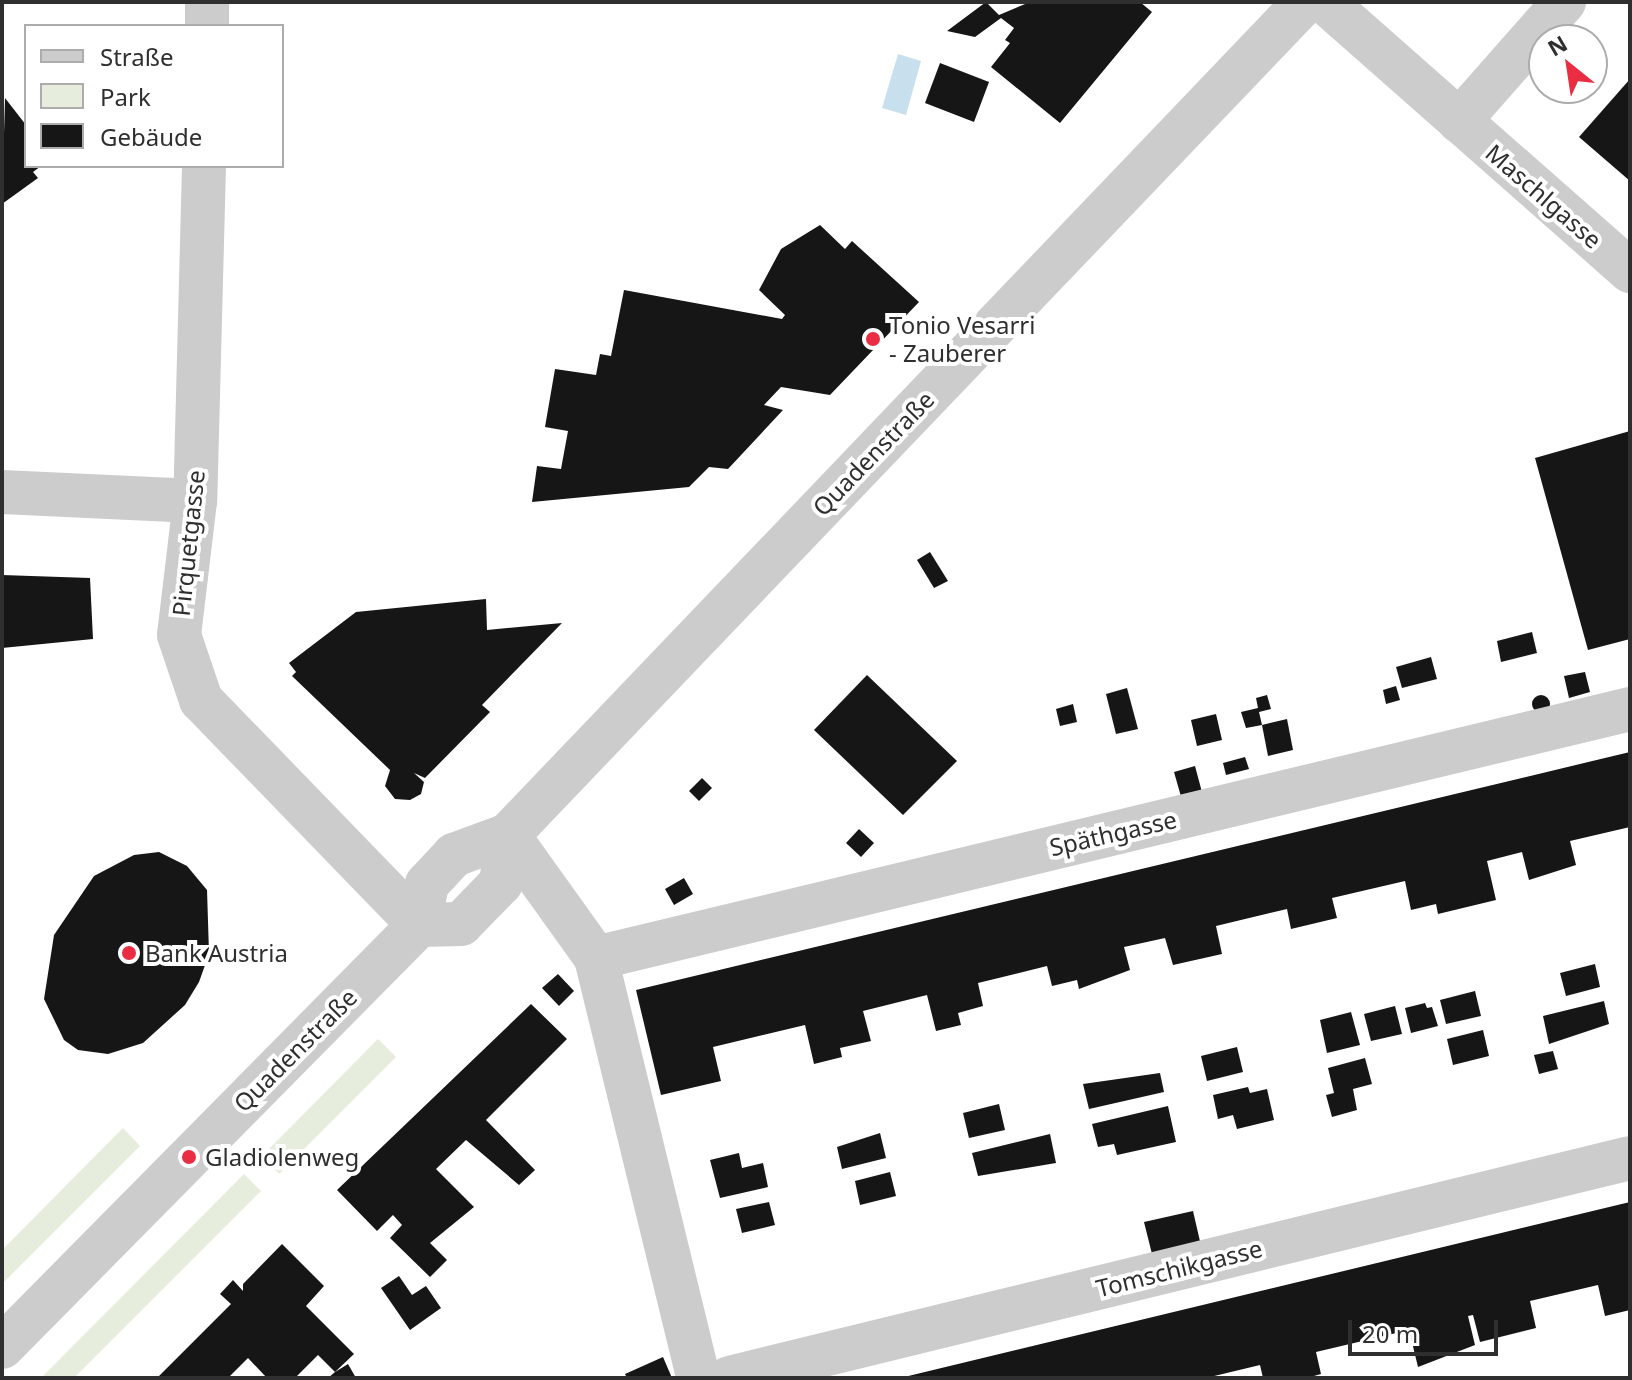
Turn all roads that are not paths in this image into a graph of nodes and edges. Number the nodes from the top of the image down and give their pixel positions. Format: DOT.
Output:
graph roads {
  1 [pos="207,2"];
  2 [pos="1305,2"];
  3 [pos="1325,2"];
  4 [pos="1564,2"];
  5 [pos="207,24"];
  6 [pos="1459,121"];
  7 [pos="204,168"];
  8 [pos="1630,271"];
  9 [pos="2,492"];
  10 [pos="195,501"];
  11 [pos="1630,709"];
  12 [pos="508,835"];
  13 [pos="419,925"];
  14 [pos="596,958"];
  15 [pos="1630,1158"];
  16 [pos="2,1347"];
  17 [pos="698,1378"];
  18 [pos="729,1378"];
  1 -- 5 [label="street"];
  2 -- 12 [label="street, Quadenstraße"];
  3 -- 6 [label="street, Maschlgasse"];
  4 -- 6 [label="street"];
  6 -- 8 [label="street, Maschlgasse"];
  7 -- 10 [label="street, Pirquetgasse"];
  9 -- 10 [label="street"];
  10 -- 13 [label="street, Pirquetgasse"];
  11 -- 14 [label="street, Späthgasse"];
  12 -- 13 [label="street"];
  12 -- 14 [label="street"];
  13 -- 16 [label="street, Quadenstraße"];
  14 -- 17 [label="street"];
  15 -- 18 [label="street, Tomschikgasse"];
}
